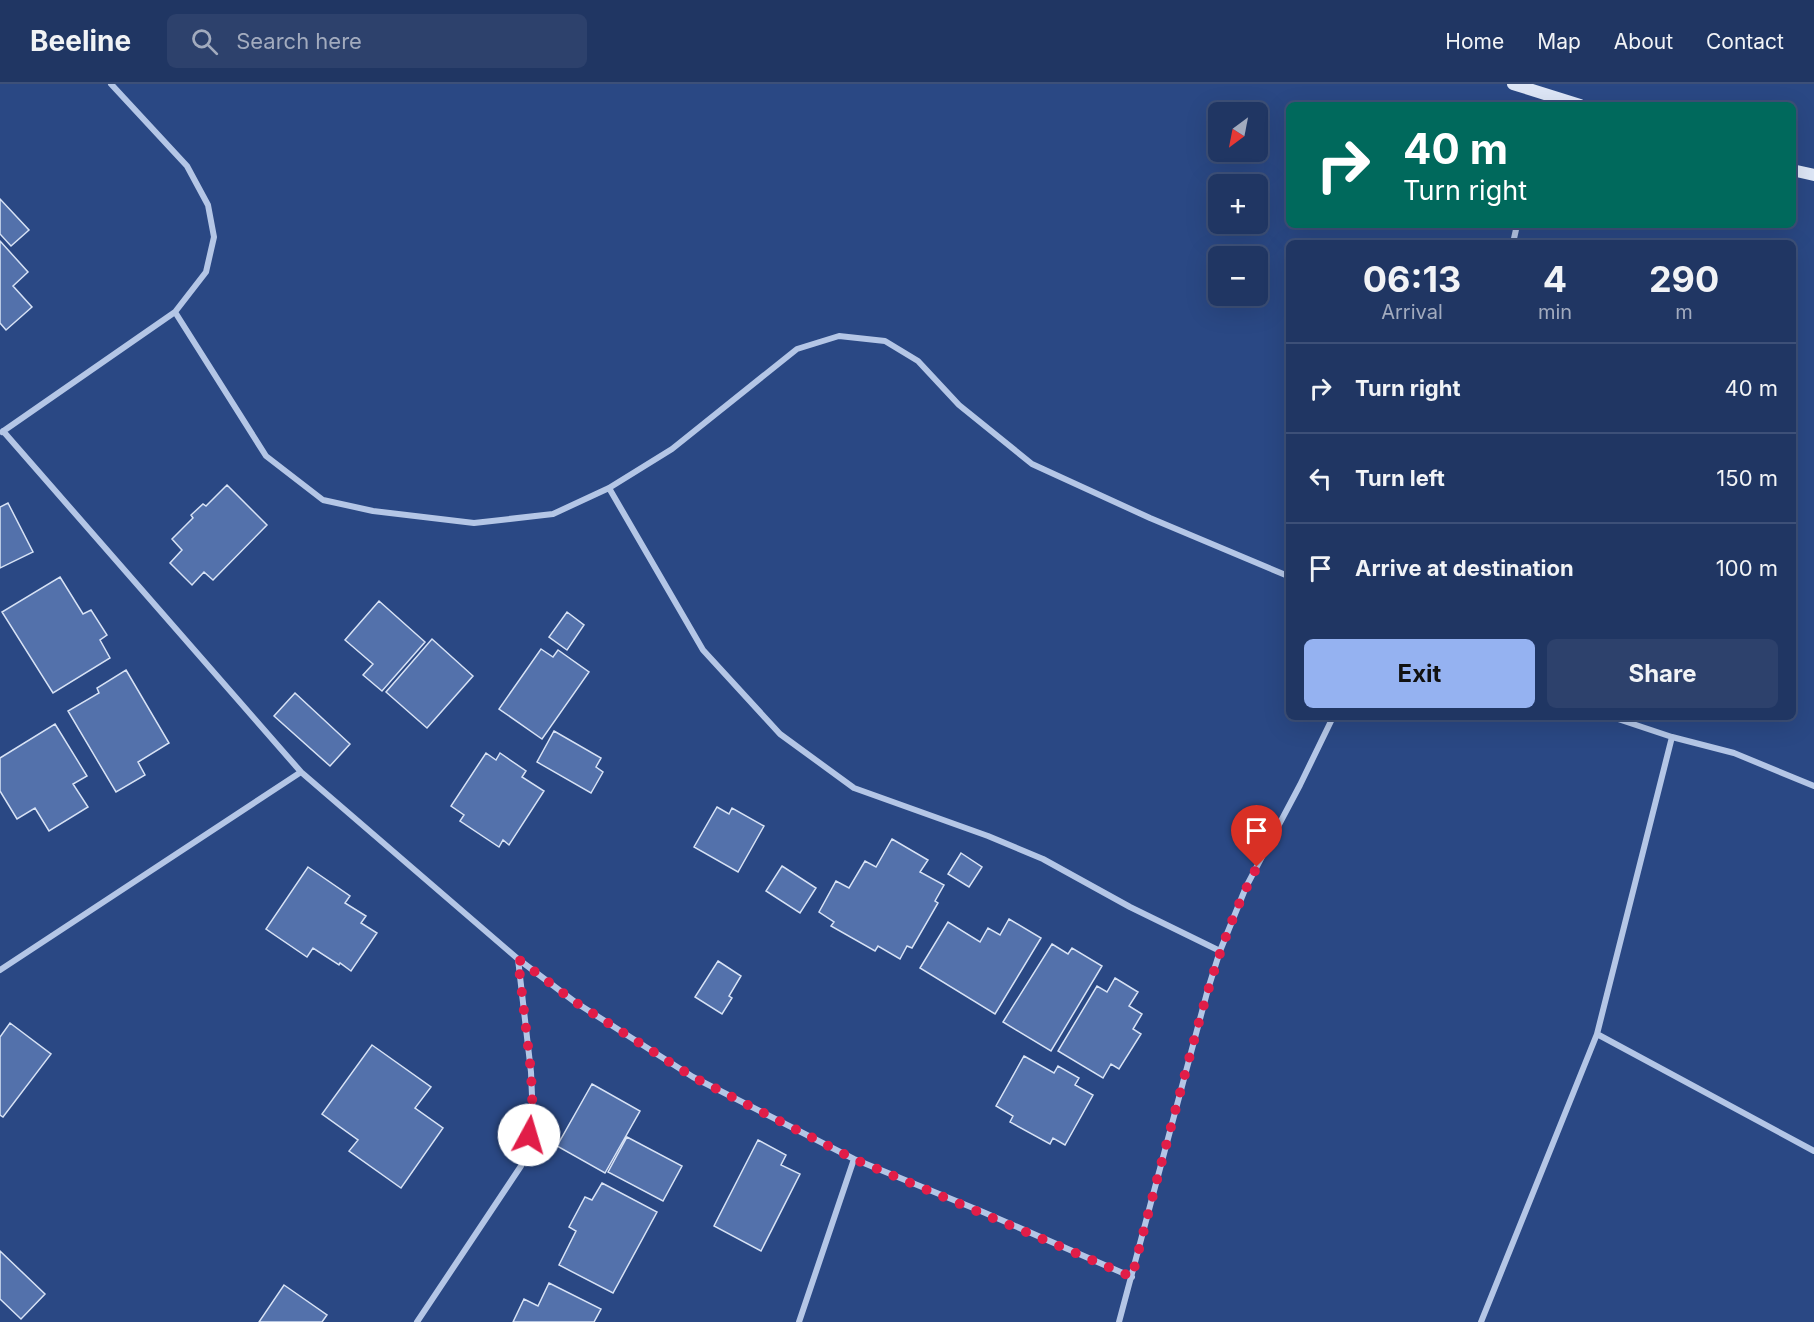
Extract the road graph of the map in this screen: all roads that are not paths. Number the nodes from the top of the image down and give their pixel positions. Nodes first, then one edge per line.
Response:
1 (111, 84) edge
2 (1513, 84) edge
3 (1547, 100) edge
4 (1796, 171) edge
5 (1814, 175) edge
6 (175, 312) junction
7 (2, 432) edge
8 (609, 489) junction
9 (1286, 575) edge
10 (1332, 720) edge
11 (1621, 720) edge
12 (1672, 737) junction
13 (301, 772) junction
14 (1814, 786) edge
15 (1220, 951) junction
16 (518, 959) junction
17 (0, 969) edge
18 (1597, 1034) junction
19 (1814, 1150) edge
20 (854, 1159) junction
21 (1132, 1277) junction
22 (417, 1322) edge
23 (799, 1322) edge
24 (1119, 1322) edge
25 (1481, 1322) edge

1 - 6 street
2 - 3 street
4 - 5 street
6 - 7 street
6 - 8 street
7 - 13 street
8 - 9 street
8 - 15 street
10 - 15 street
11 - 12 street
12 - 14 street
12 - 18 street
13 - 16 street
13 - 17 street
15 - 21 street
16 - 20 street
16 - 22 street
18 - 19 street
18 - 25 street
20 - 21 street
20 - 23 street
21 - 24 street

